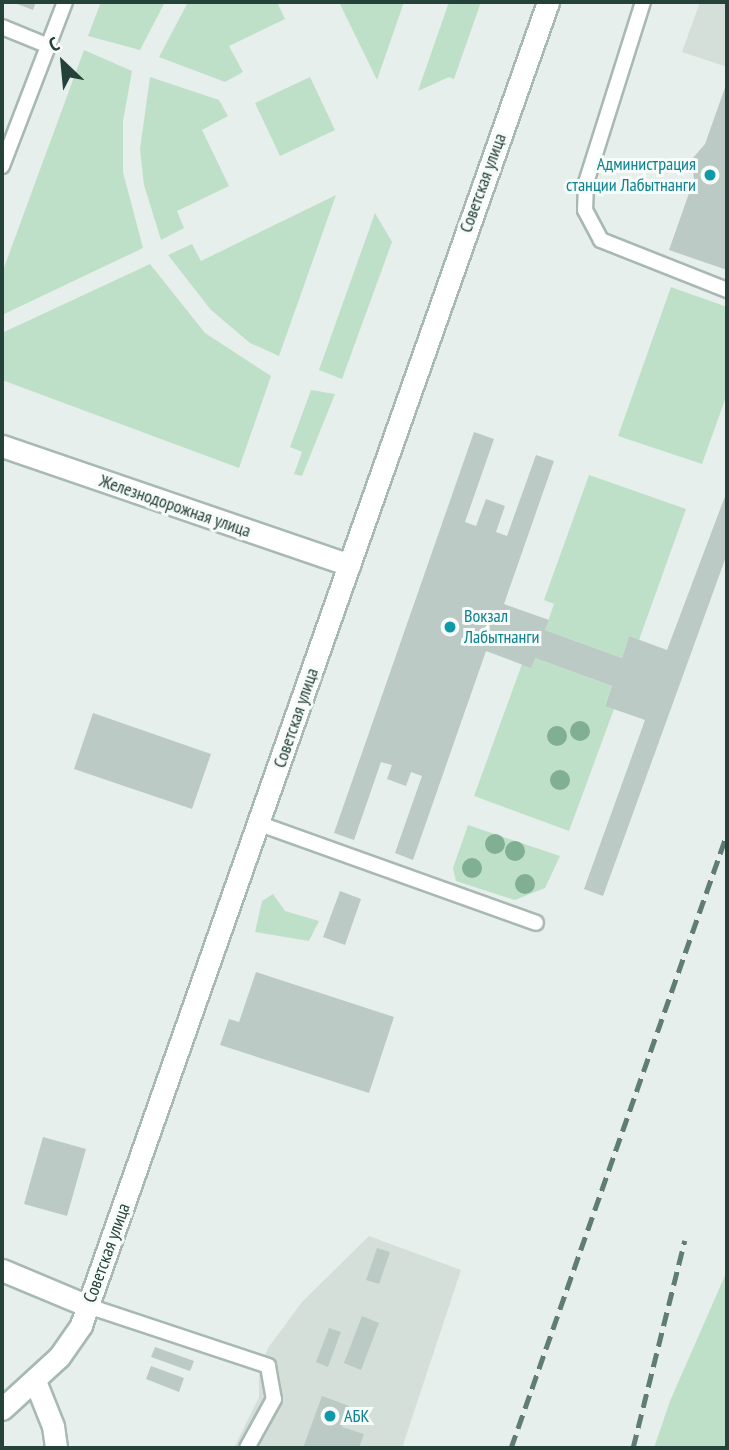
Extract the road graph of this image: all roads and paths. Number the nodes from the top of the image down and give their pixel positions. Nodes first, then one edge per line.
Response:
1 (65, 2) edge
2 (548, 2) edge
3 (643, 2) edge
4 (2, 27) edge
5 (46, 45) junction
6 (2, 166) edge
7 (727, 290) edge
8 (2, 446) edge
9 (349, 565) junction
10 (260, 824) junction
11 (536, 923) dead end
12 (2, 1270) edge
13 (88, 1306) junction
14 (35, 1381) junction
15 (2, 1409) edge
16 (56, 1448) edge
17 (247, 1448) edge

1 - 5 lane
2 - 9 street, Советская улица
3 - 7 lane
4 - 5 lane
5 - 6 lane
8 - 9 street, Железнодорожная улица
9 - 10 street, Советская улица
10 - 11 lane
10 - 13 street, Советская улица
12 - 13 street
13 - 14 street, Советская улица
13 - 17 lane
14 - 15 street, Советская улица
14 - 16 street

